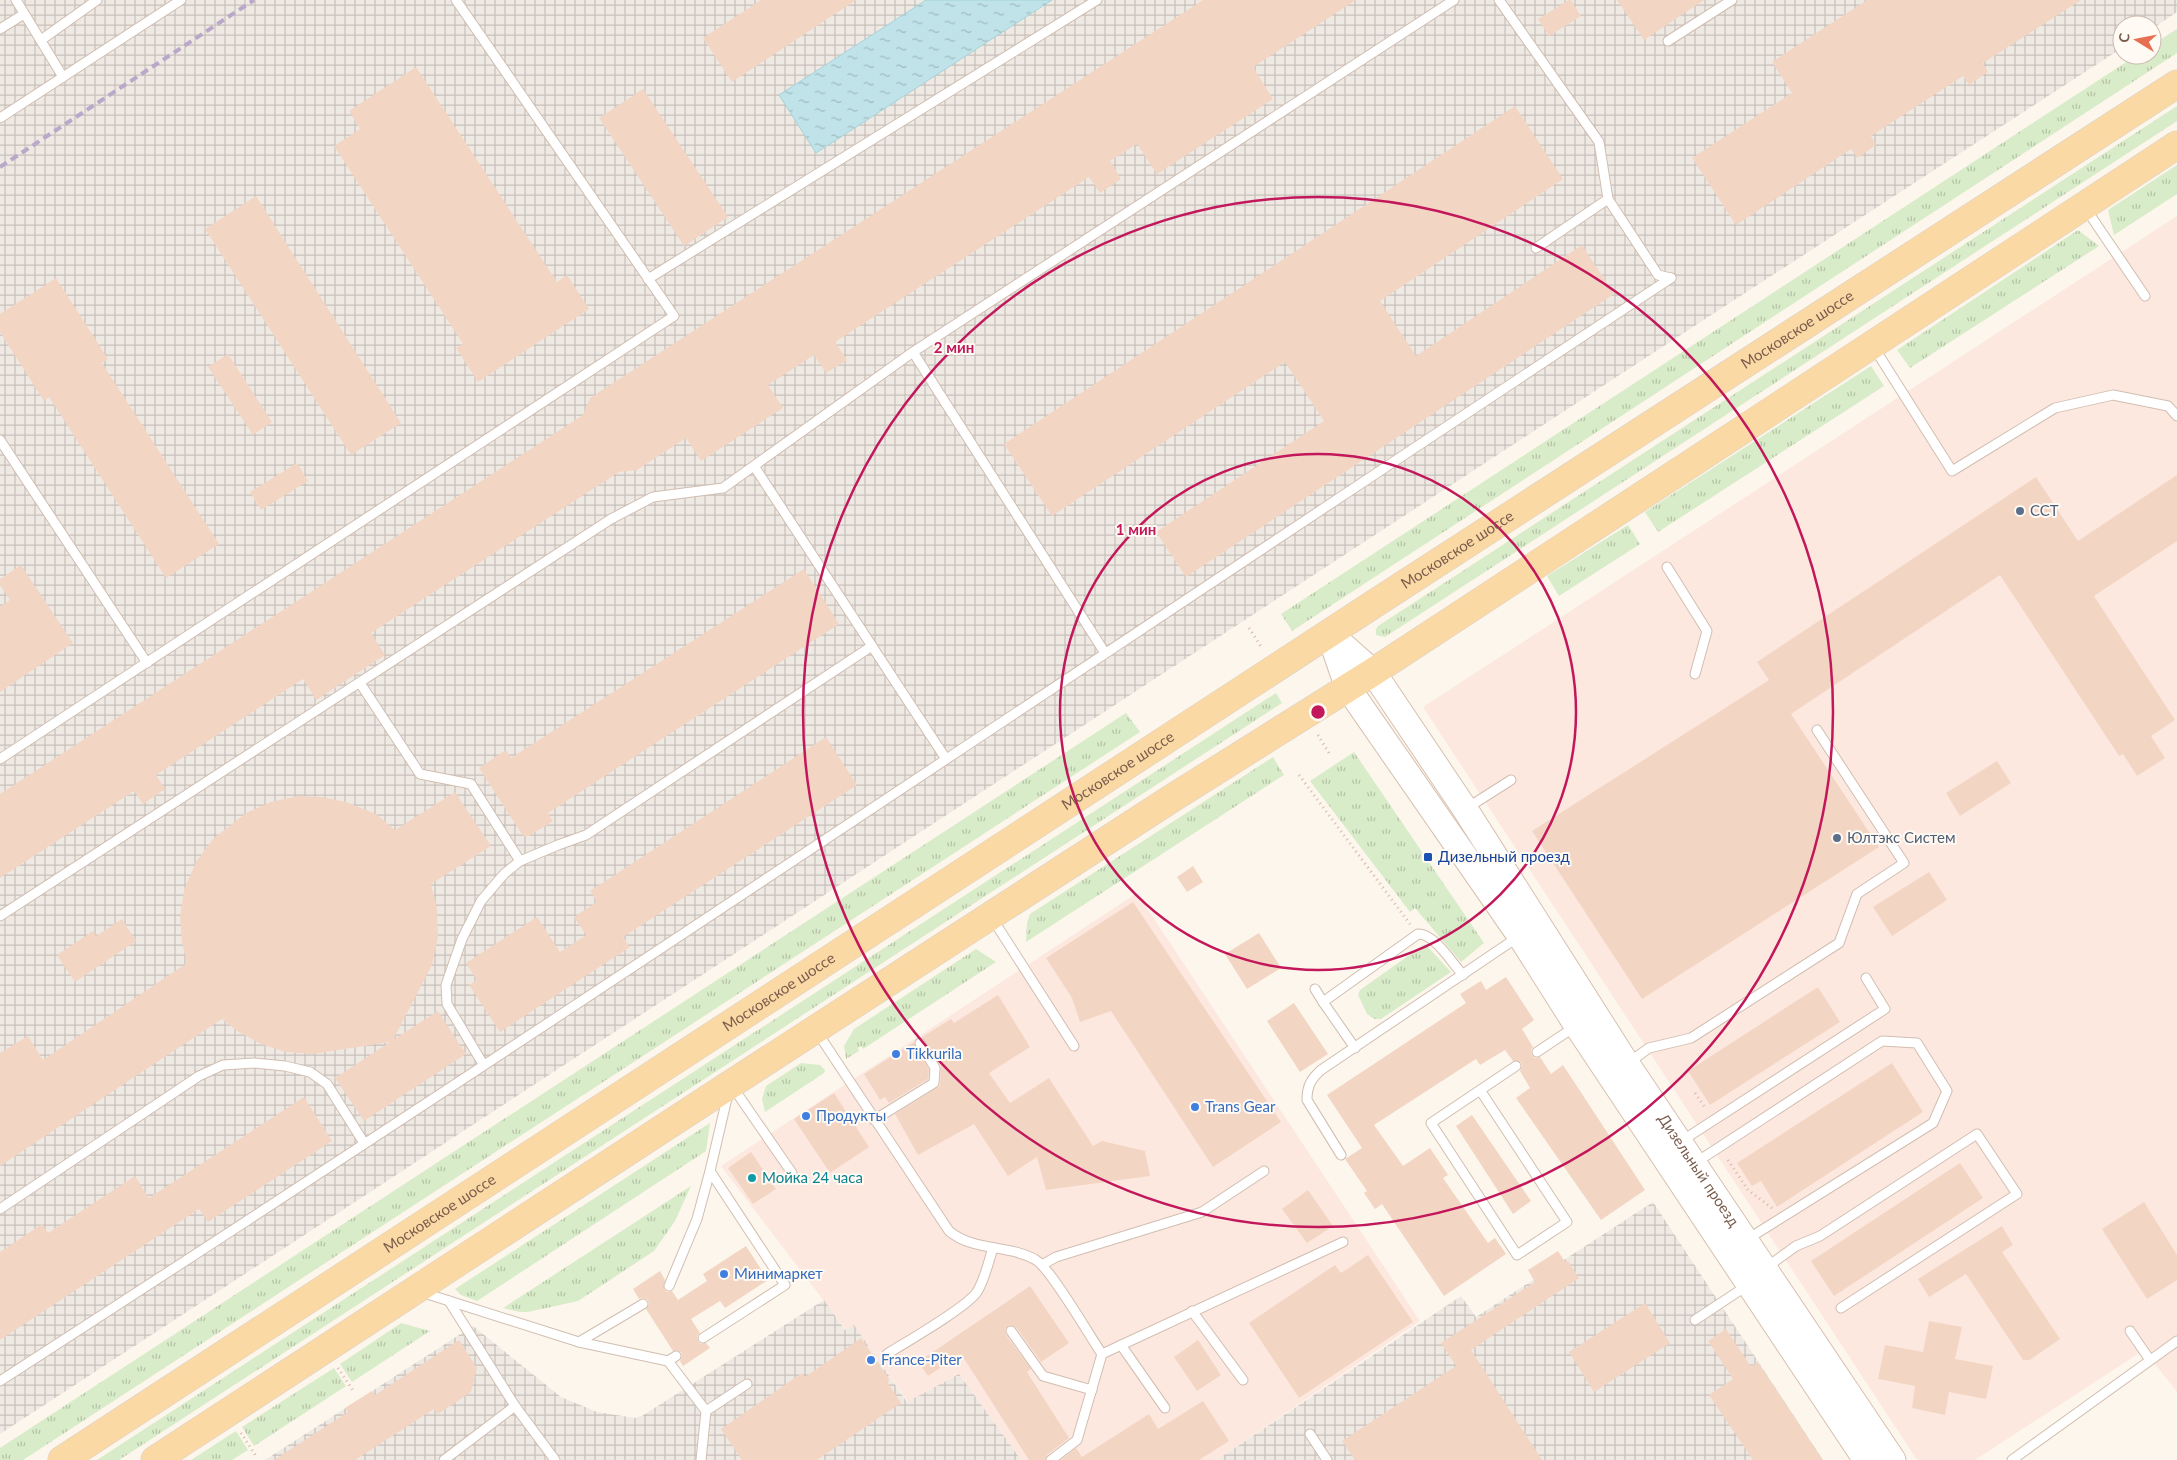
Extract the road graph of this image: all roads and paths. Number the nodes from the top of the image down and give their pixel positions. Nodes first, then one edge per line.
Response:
1 (16, 0) edge
2 (97, 0) edge
3 (181, 0) edge
4 (456, 0) edge
5 (1097, 0) edge
6 (1454, 0) edge
7 (1499, 0) edge
8 (1732, 0) edge
9 (24, 14) junction
10 (0, 30) edge
11 (41, 40) junction
12 (1668, 42) dead end
13 (63, 77) junction
14 (2177, 84) edge
15 (0, 118) edge
16 (2177, 145) edge
17 (1608, 199) junction
18 (2084, 206) junction
19 (1536, 248) dead end
20 (648, 279) junction
21 (2145, 296) dead end
22 (1872, 344) junction
23 (913, 352) junction
24 (2177, 416) edge
25 (0, 440) edge
26 (754, 466) junction
27 (1667, 567) dead end
28 (1249, 628) dead end
29 (1329, 633) junction
30 (872, 646) junction
31 (1105, 652) junction
32 (1265, 652) dead end
33 (147, 663) junction
34 (1373, 672) junction
35 (1695, 674) dead end
36 (360, 683) junction
37 (1348, 688) junction
38 (1314, 730) dead end
39 (1817, 730) dead end
40 (1329, 753) dead end
41 (0, 759) edge
42 (946, 759) junction
43 (1299, 775) dead end
44 (1511, 780) dead end
45 (1465, 809) junction
46 (520, 861) junction
47 (0, 916) edge
48 (991, 916) junction
49 (1418, 934) junction
50 (1520, 936) junction
51 (1462, 975) junction
52 (1866, 978) dead end
53 (1315, 989) dead end
54 (1323, 1002) junction
55 (1576, 1026) junction
56 (816, 1030) junction
57 (920, 1043) dead end
58 (1074, 1046) dead end
59 (1355, 1048) junction
60 (1537, 1052) dead end
61 (483, 1064) junction
62 (1628, 1064) junction
63 (1516, 1066) dead end
64 (731, 1084) junction
65 (1480, 1090) junction
66 (874, 1120) junction
67 (1680, 1142) junction
68 (364, 1143) junction
69 (1720, 1146) junction
70 (1341, 1155) dead end
71 (1694, 1164) junction
72 (710, 1171) junction
73 (1264, 1171) dead end
74 (792, 1173) dead end
75 (0, 1209) edge
76 (1779, 1219) junction
77 (1745, 1240) junction
78 (1343, 1242) dead end
79 (993, 1248) junction
80 (1042, 1264) junction
81 (1756, 1277) junction
82 (669, 1286) dead end
83 (416, 1291) junction
84 (449, 1301) junction
85 (643, 1304) dead end
86 (1841, 1308) dead end
87 (1192, 1310) junction
88 (1696, 1320) dead end
89 (2130, 1331) dead end
90 (1011, 1332) dead end
91 (703, 1338) dead end
92 (2177, 1341) edge
93 (580, 1342) junction
94 (1121, 1345) junction
95 (887, 1354) dead end
96 (1102, 1354) junction
97 (676, 1356) dead end
98 (2150, 1360) junction
99 (668, 1361) junction
100 (1243, 1380) dead end
101 (0, 1381) edge
102 (747, 1384) dead end
103 (1092, 1390) junction
104 (515, 1406) junction
105 (1165, 1408) dead end
106 (706, 1412) junction
107 (1310, 1434) dead end
108 (62, 1460) edge
109 (155, 1460) edge
110 (444, 1460) edge
111 (554, 1460) edge
112 (701, 1460) edge
113 (1050, 1460) edge
114 (1327, 1460) edge
115 (1866, 1460) edge
116 (1893, 1460) edge
117 (2012, 1460) edge

1 - 9 lane
2 - 11 lane
3 - 13 lane
4 - 20 lane
5 - 20 lane
6 - 23 lane
7 - 17 lane
8 - 12 lane
9 - 10 lane
9 - 11 lane
11 - 13 lane
13 - 15 lane
14 - 29 main road, Московское шоссе
16 - 18 main road
17 - 19 lane
17 - 31 lane
18 - 21 lane
18 - 22 main road
20 - 33 lane
22 - 24 lane
22 - 34 main road
23 - 26 lane
23 - 31 lane
25 - 33 lane
26 - 30 lane
26 - 36 lane
27 - 35 lane
28 - 32 path
29 - 34 street, Дизельный проезд
29 - 37 street, Дизельный проезд
29 - 108 main road, Московское шоссе
30 - 42 lane
30 - 46 lane
31 - 42 lane
33 - 41 lane
34 - 37 main road
34 - 45 street, Дизельный проезд
36 - 46 lane
36 - 47 lane
37 - 48 main road
37 - 50 street, Дизельный проезд
38 - 40 path
39 - 62 lane
42 - 61 lane
43 - 49 path
44 - 45 lane
45 - 62 street, Дизельный проезд
46 - 61 lane
48 - 56 main road
48 - 58 lane
49 - 51 lane
49 - 54 lane
50 - 51 lane
50 - 55 street, Дизельный проезд
51 - 59 lane
52 - 67 lane
53 - 54 lane
54 - 59 lane
55 - 60 lane
55 - 81 street, Дизельный проезд
56 - 64 main road
56 - 66 lane
57 - 66 lane
59 - 70 lane
61 - 68 lane
62 - 67 street, Дизельный проезд
63 - 65 lane
64 - 72 lane
64 - 74 lane
64 - 83 main road
65 - 65 lane
66 - 79 lane
67 - 71 street, Дизельный проезд
68 - 75 lane
68 - 101 lane
69 - 71 lane
69 - 76 path
69 - 76 lane
71 - 77 street, Дизельный проезд
72 - 82 lane
72 - 91 lane
73 - 80 lane
76 - 77 lane
77 - 81 street, Дизельный проезд
78 - 87 lane
79 - 80 lane
79 - 95 lane
80 - 96 lane
81 - 86 lane
81 - 88 lane
81 - 115 street, Дизельный проезд
81 - 116 street, Дизельный проезд
83 - 84 lane
83 - 109 main road
84 - 93 lane
84 - 104 lane
85 - 93 lane
87 - 94 lane
87 - 100 lane
89 - 98 lane
90 - 103 lane
92 - 98 lane
93 - 99 lane
94 - 96 lane
94 - 105 lane
96 - 103 lane
97 - 99 lane
98 - 117 lane
99 - 106 lane
102 - 106 lane
103 - 113 lane
104 - 110 lane
104 - 111 lane
106 - 112 lane
107 - 114 lane

